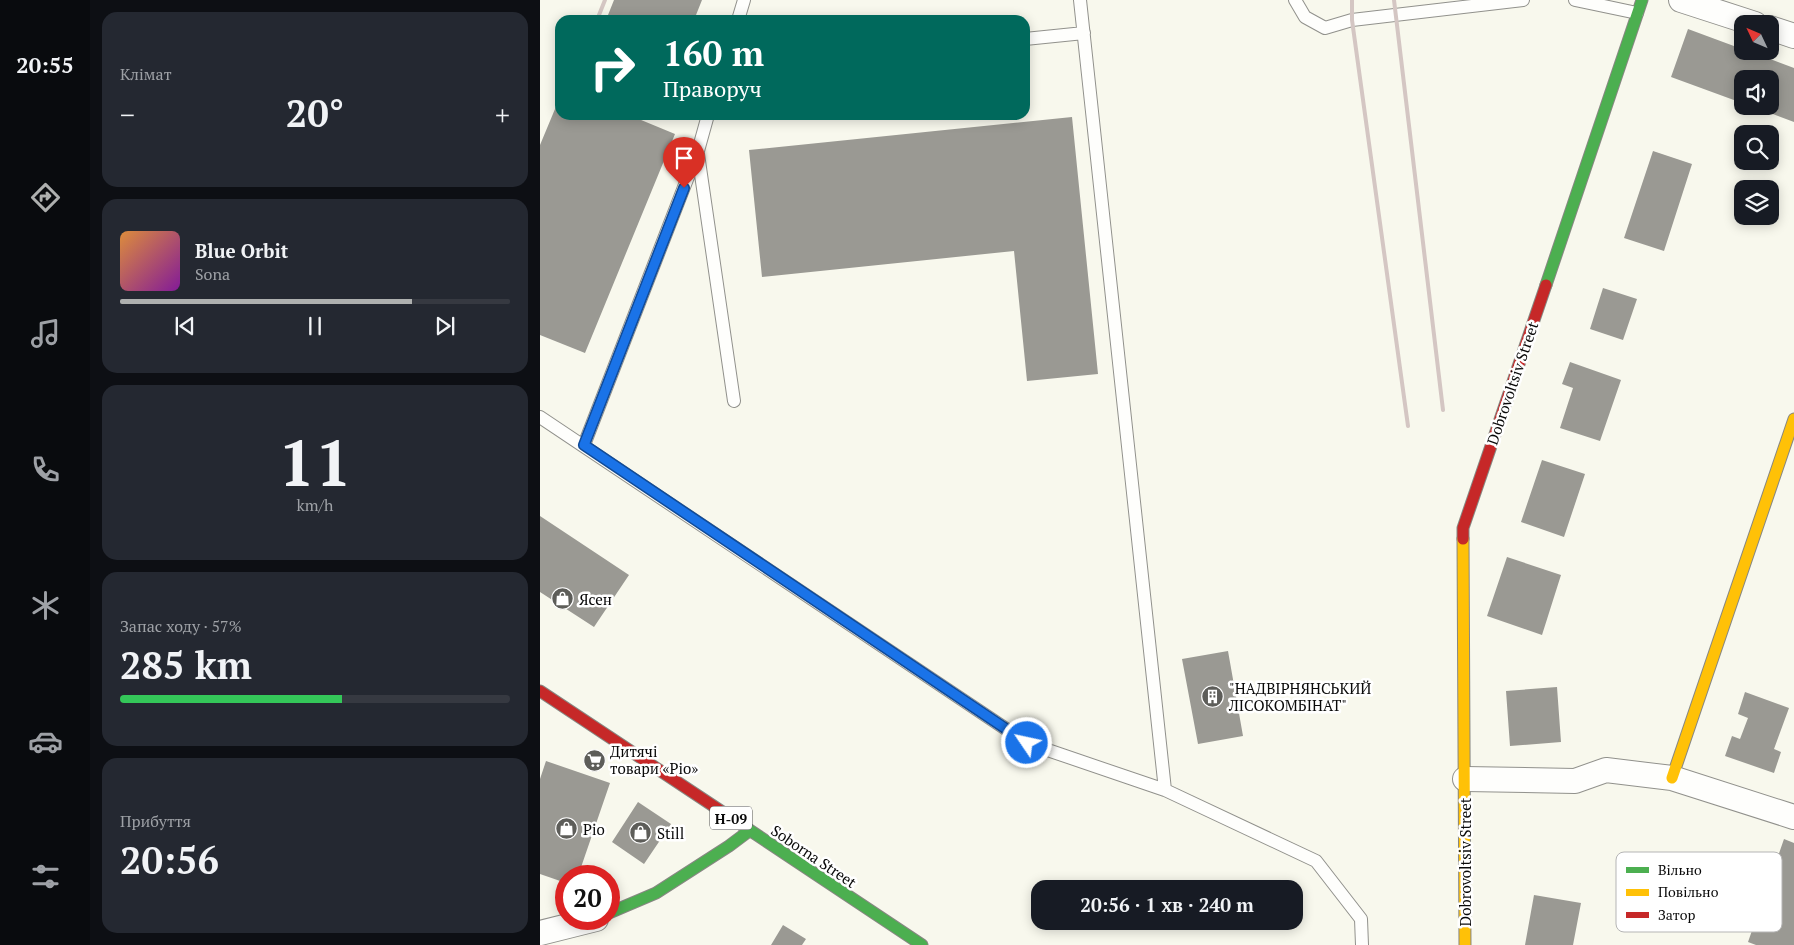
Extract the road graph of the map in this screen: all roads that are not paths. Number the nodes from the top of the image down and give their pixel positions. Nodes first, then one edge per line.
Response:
1 (744, 0) edge
2 (1080, 0) edge
3 (1295, 0) edge
4 (1523, 0) edge
5 (1575, 0) edge
6 (1642, 0) edge
7 (1681, 0) edge
8 (1637, 13) junction
9 (740, 15) edge
10 (1734, 17) edge
11 (1779, 31) edge
12 (1084, 33) junction
13 (1794, 36) edge
14 (1030, 38) edge
15 (707, 120) edge
16 (698, 151) junction
17 (734, 401) dead end
18 (540, 417) edge
19 (1794, 419) edge
20 (584, 445) junction
21 (540, 691) edge
22 (1672, 778) junction
23 (1465, 779) junction
24 (1165, 790) junction
25 (1794, 816) edge
26 (749, 831) junction
27 (620, 908) edge
28 (555, 929) edge
29 (540, 933) edge
30 (922, 945) edge
31 (1362, 945) edge
32 (1465, 945) edge

1 - 9 lane
2 - 12 lane
3 - 4 lane
5 - 8 lane
6 - 8 street, Dobrovoltsiv Street
7 - 10 street
8 - 23 street, Dobrovoltsiv Street
11 - 13 street
12 - 14 lane
12 - 24 lane
15 - 16 lane
16 - 17 lane
16 - 20 lane
18 - 20 lane
19 - 22 street
20 - 24 lane
21 - 26 street, Soborna Street / Н-09
22 - 23 street, Dobrovoltsiv Street
22 - 25 street, Dobrovoltsiv Street
23 - 32 street, Dobrovoltsiv Street
24 - 31 lane
26 - 27 street
26 - 30 street, Soborna Street / Н-09
28 - 29 street

